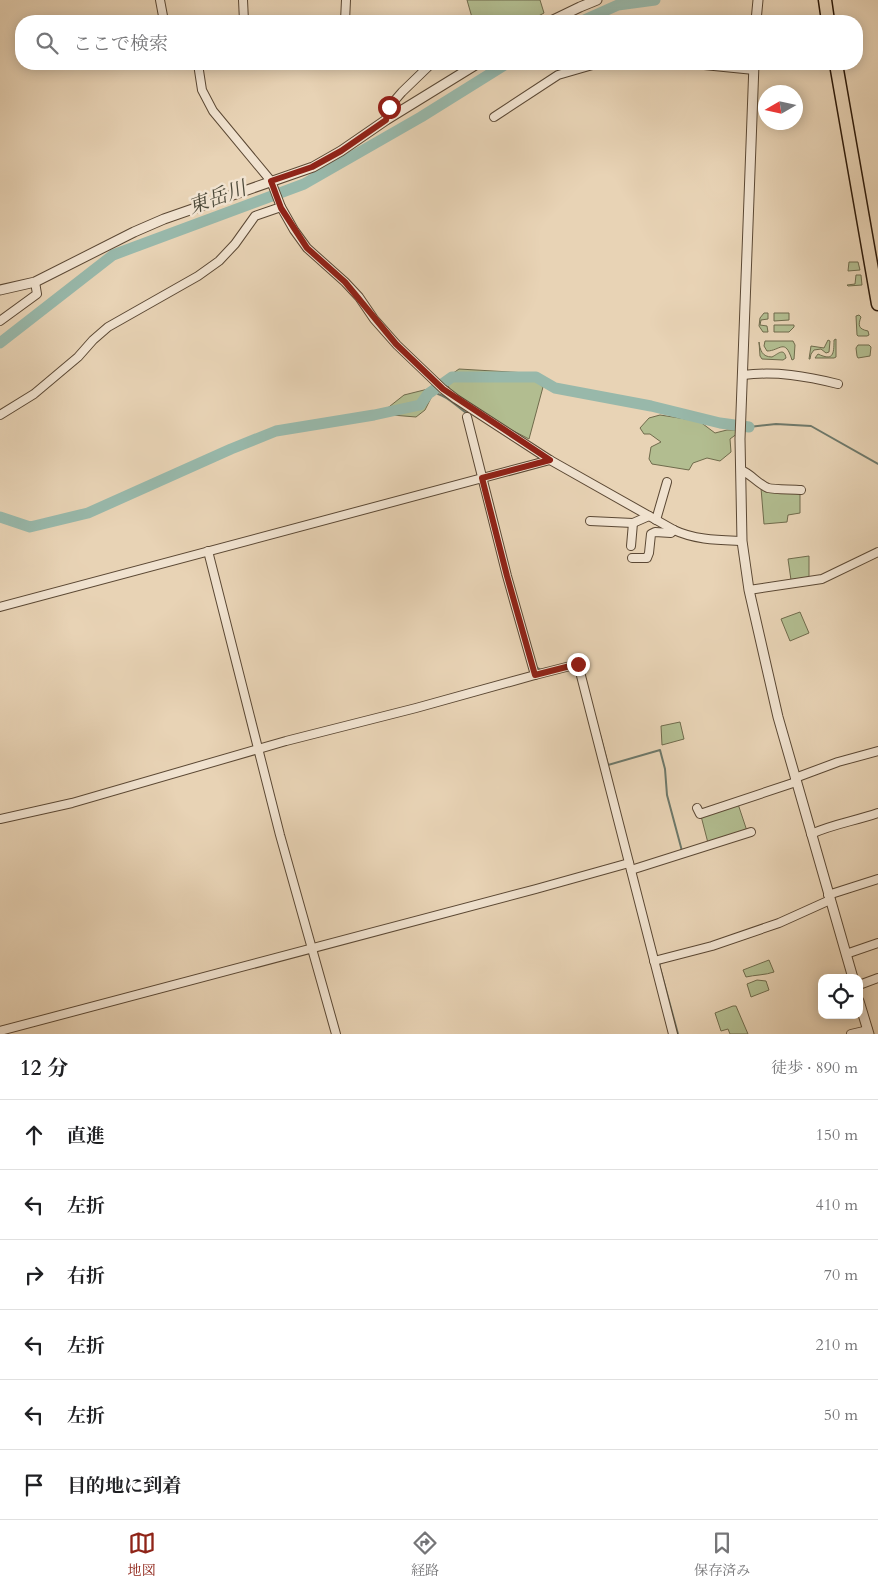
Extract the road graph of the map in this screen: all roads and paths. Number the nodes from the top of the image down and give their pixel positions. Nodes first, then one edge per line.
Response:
1 (160, 0) edge
2 (243, 0) edge
3 (346, 0) edge
4 (597, 0) edge
5 (824, 0) edge
6 (163, 15) edge
7 (244, 15) edge
8 (345, 15) edge
9 (563, 15) edge
10 (827, 15) edge
11 (199, 70) edge
12 (425, 70) edge
13 (467, 70) edge
14 (575, 70) edge
15 (754, 70) edge
16 (837, 70) edge
17 (494, 118) dead end
18 (386, 120) junction
19 (271, 181) junction
20 (281, 208) junction
21 (35, 282) junction
22 (0, 290) edge
23 (878, 304) edge
24 (0, 321) edge
25 (743, 376) junction
26 (838, 384) dead end
27 (0, 415) edge
28 (467, 417) dead end
29 (550, 460) junction
30 (741, 470) junction
31 (482, 478) junction
32 (667, 482) dead end
33 (801, 490) dead end
34 (652, 518) junction
35 (590, 520) dead end
36 (633, 522) junction
37 (674, 530) junction
38 (742, 540) junction
39 (631, 546) dead end
40 (208, 551) junction
41 (878, 552) edge
42 (632, 558) dead end
43 (749, 590) junction
44 (0, 607) edge
45 (535, 675) junction
46 (259, 748) junction
47 (878, 751) edge
48 (796, 780) junction
49 (697, 808) dead end
50 (878, 813) edge
51 (0, 819) edge
52 (750, 832) dead end
53 (811, 834) junction
54 (630, 866) junction
55 (878, 879) edge
56 (829, 898) junction
57 (878, 943) edge
58 (312, 947) junction
59 (846, 954) junction
60 (654, 961) junction
61 (851, 974) edge
62 (878, 978) edge
63 (863, 984) edge
64 (863, 1014) edge
65 (0, 1030) edge
66 (868, 1032) edge
67 (336, 1034) edge
68 (673, 1034) edge
69 (851, 1034) edge

1 - 6 street
2 - 7 street
3 - 8 street
4 - 9 street
5 - 10 highway
11 - 19 street
12 - 18 street
13 - 18 street
14 - 17 street
15 - 25 street
16 - 23 highway
18 - 19 street
19 - 20 street
19 - 21 street
20 - 27 street
20 - 29 street
21 - 22 street
21 - 24 street
25 - 26 street
25 - 30 street
28 - 31 street
29 - 31 street
29 - 34 street
30 - 33 street
30 - 38 street
31 - 40 street
31 - 45 street
32 - 34 street
34 - 36 street
34 - 37 street
35 - 36 street
36 - 39 street
37 - 38 street
37 - 42 street
38 - 43 street
40 - 44 street
40 - 46 street
41 - 43 street
43 - 48 street
45 - 46 street
45 - 54 street
46 - 51 street
46 - 58 street
47 - 48 street
48 - 49 street
48 - 53 street
50 - 53 street
52 - 54 street
53 - 56 street
54 - 58 street
54 - 60 street
55 - 56 street
56 - 59 street
56 - 60 street
57 - 59 street
58 - 65 street
58 - 67 street
59 - 61 street
60 - 68 street
62 - 63 street
64 - 66 street
66 - 69 street

